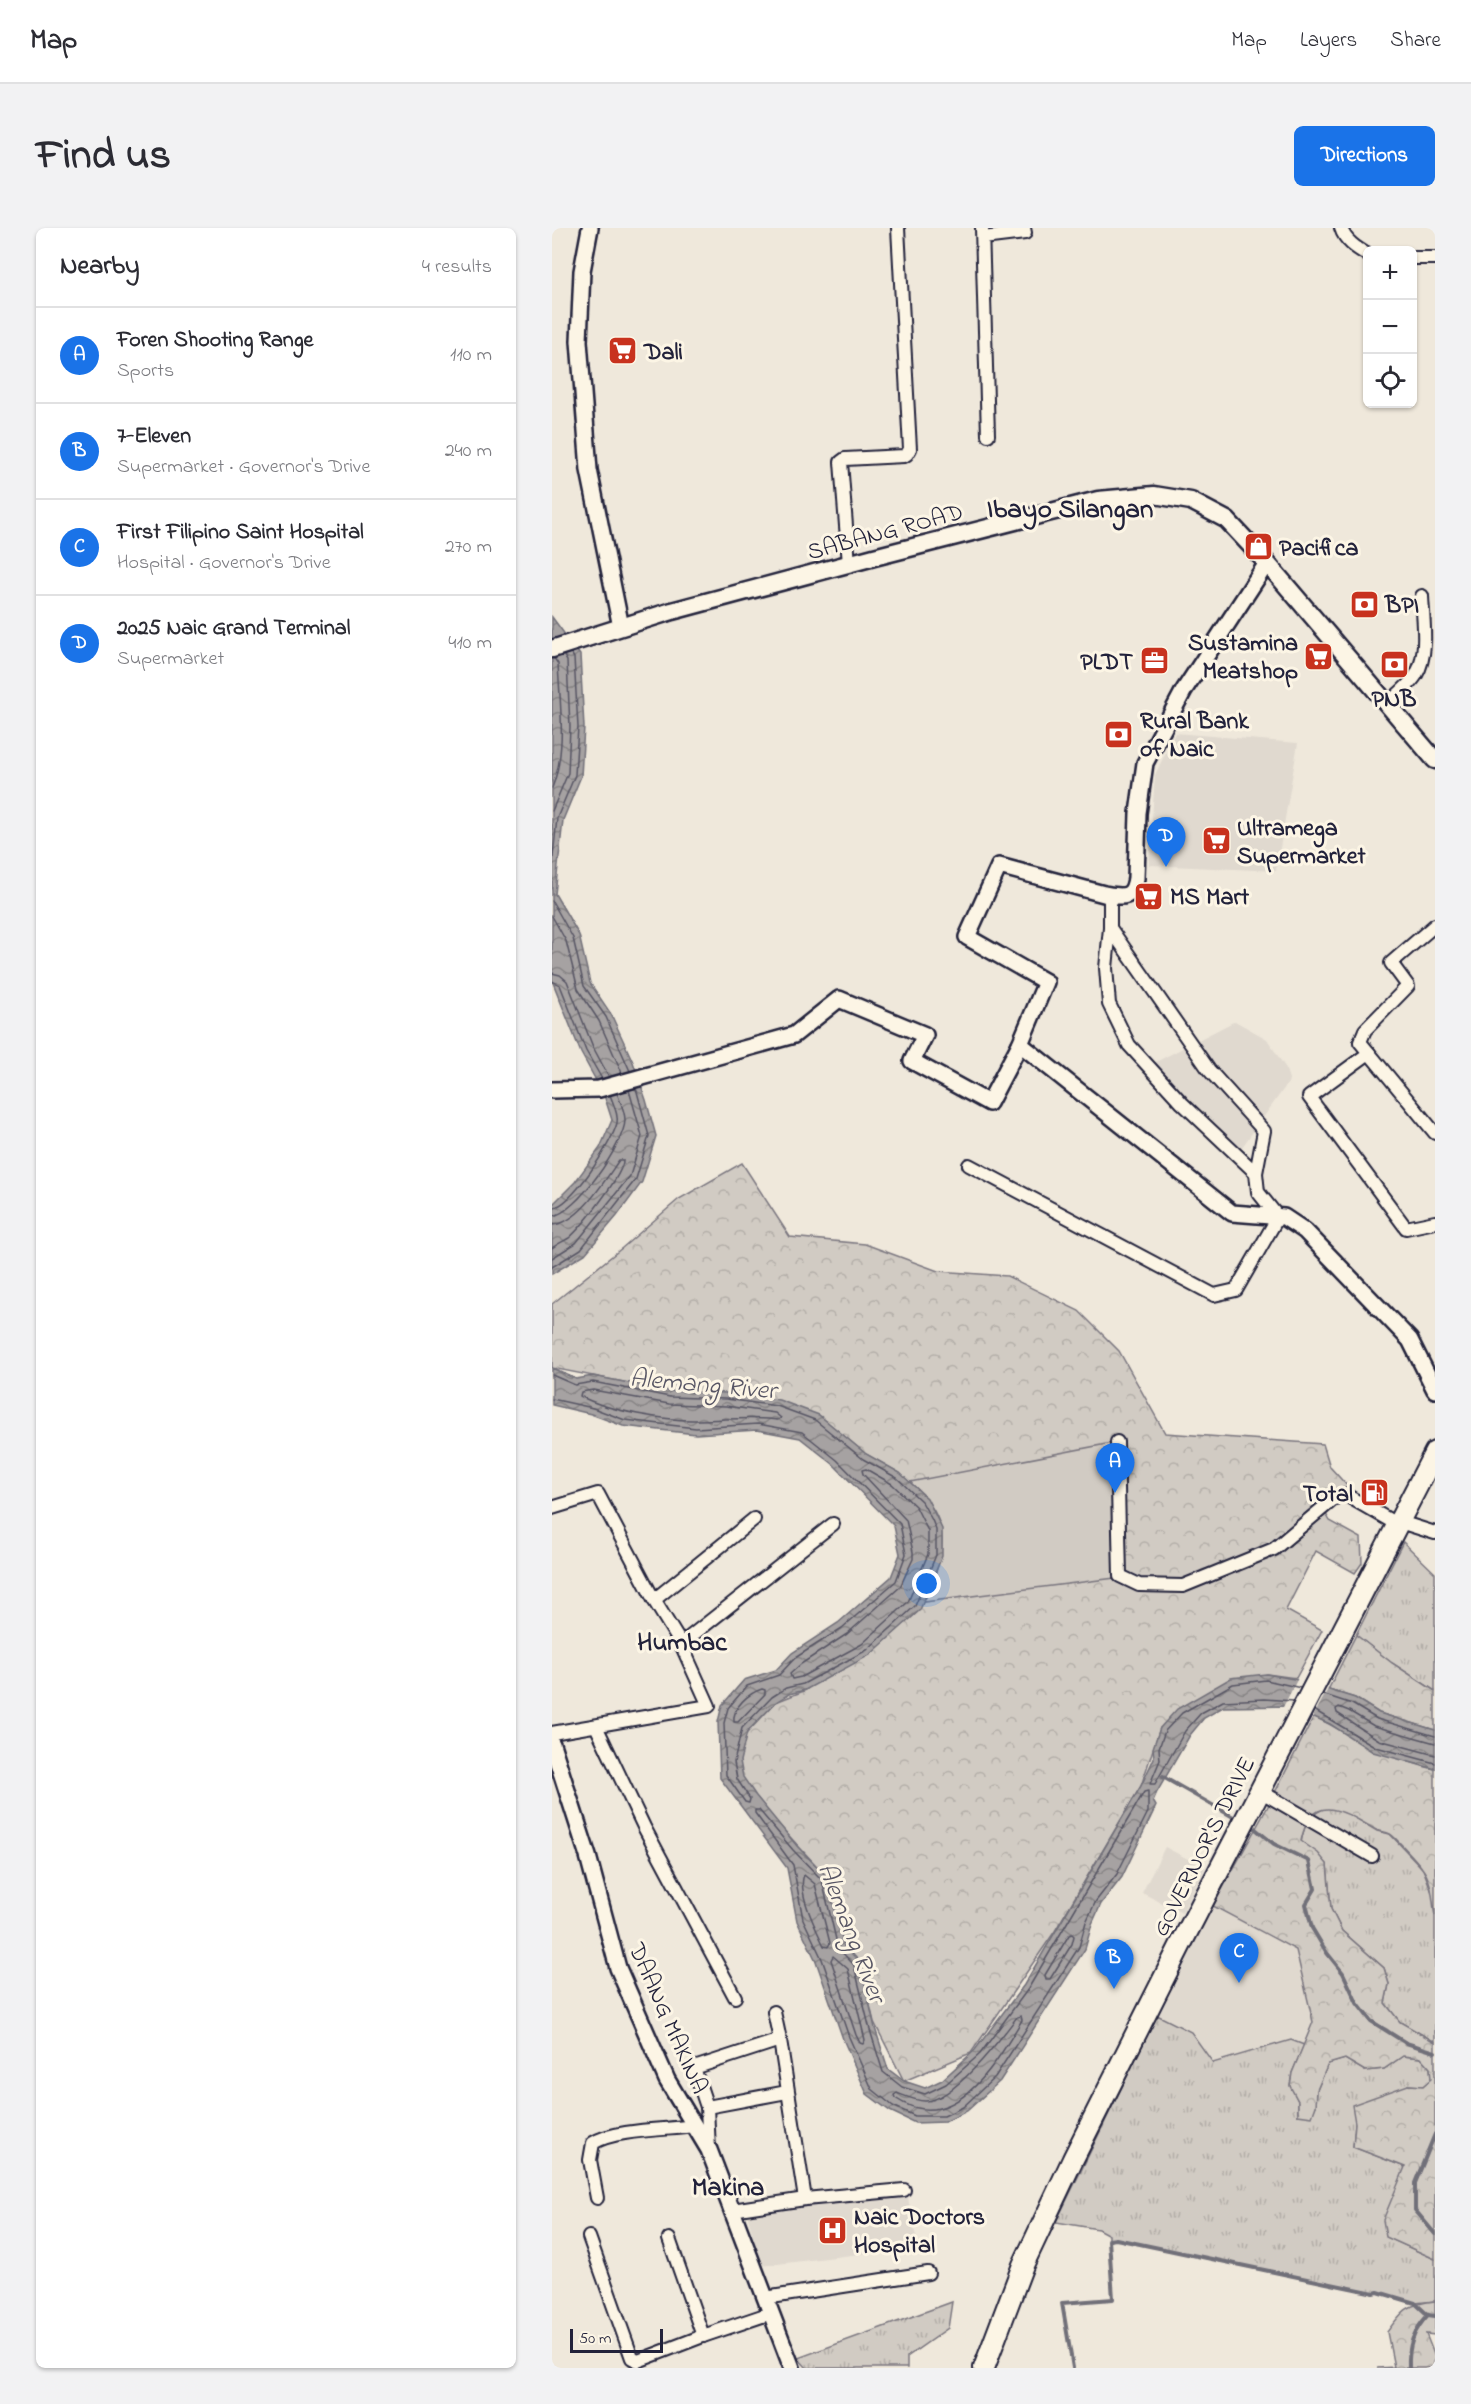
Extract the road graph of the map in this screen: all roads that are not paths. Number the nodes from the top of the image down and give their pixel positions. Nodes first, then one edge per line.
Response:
1 (590, 228) edge
2 (898, 228) edge
3 (1024, 228) edge
4 (1341, 228) edge
5 (983, 233) edge
6 (1363, 252) edge
7 (1417, 258) edge
8 (1435, 258) edge
9 (988, 435) dead end
10 (1267, 563) junction
11 (849, 564) junction
12 (1422, 596) dead end
13 (621, 627) junction
14 (552, 649) edge
15 (1386, 705) junction
16 (1435, 760) edge
17 (1110, 895) junction
18 (1435, 925) edge
19 (1110, 928) junction
20 (1020, 1044) junction
21 (1369, 1053) junction
22 (552, 1090) edge
23 (1435, 1132) edge
24 (969, 1165) dead end
25 (1256, 1173) junction
26 (1278, 1217) junction
27 (1435, 1222) edge
28 (1435, 1390) edge
29 (1118, 1442) dead end
30 (1435, 1452) edge
31 (552, 1508) edge
32 (754, 1519) dead end
33 (1399, 1523) junction
34 (833, 1524) dead end
35 (1435, 1533) edge
36 (654, 1600) junction
37 (681, 1644) junction
38 (596, 1726) junction
39 (552, 1733) edge
40 (552, 1744) edge
41 (1260, 1791) junction
42 (1372, 1856) dead end
43 (735, 1997) dead end
44 (774, 2012) dead end
45 (780, 2040) junction
46 (787, 2092) junction
47 (707, 2107) junction
48 (695, 2126) junction
49 (709, 2150) junction
50 (904, 2190) dead end
51 (597, 2198) dead end
52 (805, 2199) junction
53 (732, 2210) junction
54 (589, 2237) dead end
55 (669, 2239) dead end
56 (928, 2273) dead end
57 (765, 2298) junction
58 (771, 2313) junction
59 (703, 2336) junction
60 (792, 2368) edge
61 (984, 2368) edge

1 - 13 street
2 - 11 street
3 - 5 street
4 - 6 street
5 - 9 street
7 - 8 street
10 - 11 main road, SABANG ROAD
10 - 15 main road, SABANG ROAD
10 - 17 street
11 - 13 main road, SABANG ROAD
12 - 15 street
13 - 14 main road, SABANG ROAD
15 - 16 main road, SABANG ROAD
17 - 19 street
17 - 20 street
18 - 21 street
19 - 25 street
19 - 25 street
20 - 22 street
20 - 26 street
21 - 23 street
21 - 27 street
24 - 26 street
25 - 26 street
26 - 28 street
29 - 33 street
30 - 33 main road, GOVERNOR'S DRIVE
31 - 36 street
32 - 36 street
33 - 35 street
33 - 41 main road, GOVERNOR'S DRIVE
34 - 37 street
36 - 37 street
37 - 38 street
38 - 39 street
38 - 43 street
40 - 48 street, DAANG MAKINA
41 - 42 street
41 - 61 main road, GOVERNOR'S DRIVE
44 - 45 street
45 - 46 street
45 - 47 street
46 - 47 street
46 - 52 street
47 - 49 street
48 - 49 street, DAANG MAKINA
48 - 51 street
49 - 53 street, DAANG MAKINA
50 - 52 street
52 - 53 street
53 - 57 street, DAANG MAKINA
54 - 59 street
55 - 59 street
56 - 57 street
57 - 58 street, DAANG MAKINA
58 - 59 street
58 - 60 street, DAANG MAKINA

